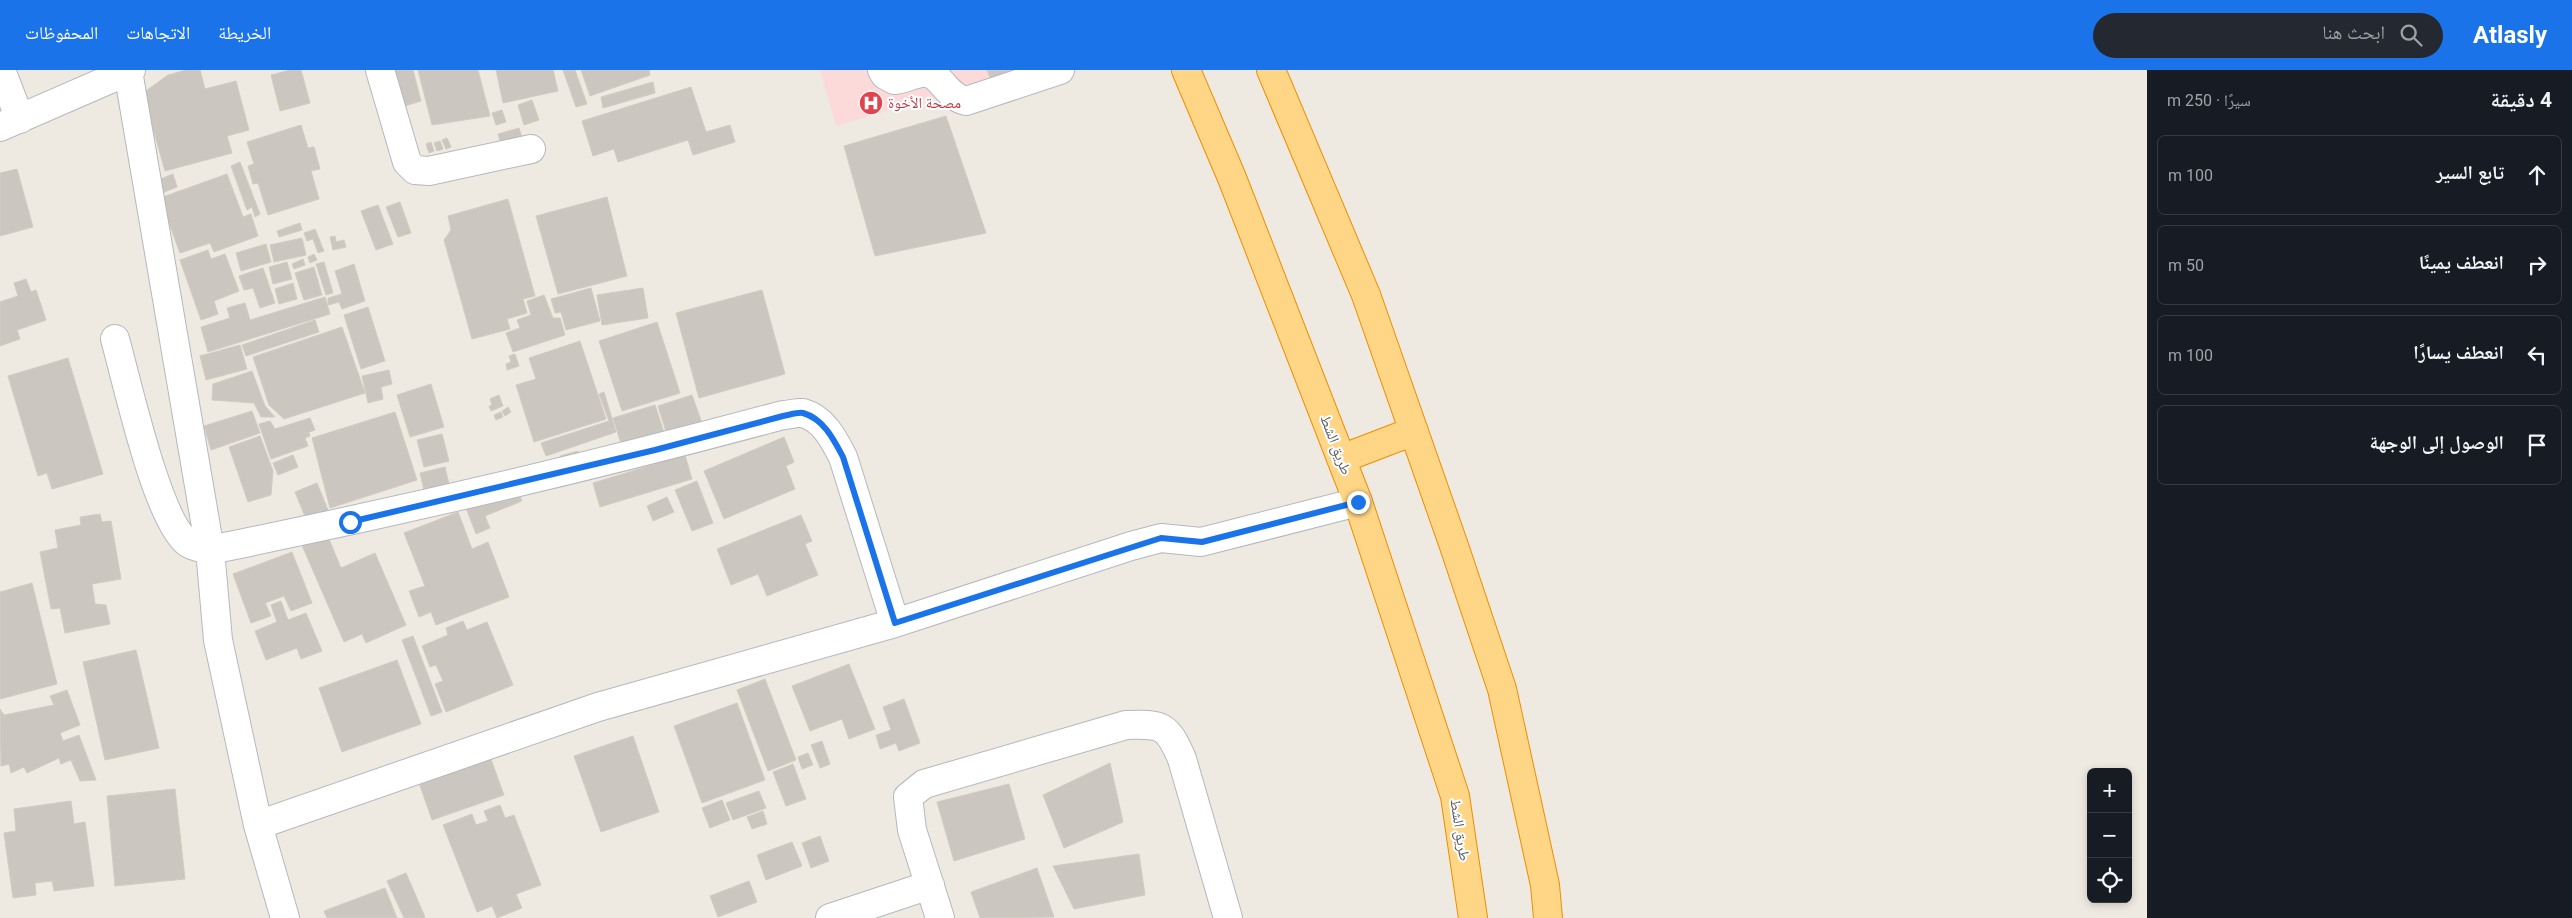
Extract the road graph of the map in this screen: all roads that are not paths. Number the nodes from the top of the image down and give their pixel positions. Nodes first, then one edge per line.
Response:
1 (1, 70) edge
2 (380, 70) edge
3 (882, 70) edge
4 (1060, 70) edge
5 (1186, 70) edge
6 (1271, 70) edge
7 (129, 71) edge
8 (10, 123) edge
9 (531, 149) dead end
10 (115, 339) dead end
11 (1414, 431) junction
12 (1341, 459) junction
13 (1358, 502) junction
14 (210, 550) junction
15 (895, 623) junction
16 (258, 825) junction
17 (930, 885) junction
18 (285, 918) edge
19 (830, 918) edge
20 (940, 918) edge
21 (1228, 918) edge
22 (1473, 918) edge
23 (1548, 918) edge

1 - 8 street
2 - 9 street
3 - 4 street
5 - 12 highway, طريق الشط
6 - 11 highway
7 - 8 street
7 - 14 street
10 - 14 street
11 - 12 highway
11 - 23 highway
12 - 13 highway, طريق الشط
13 - 15 street
13 - 22 highway, طريق الشط
14 - 15 street
14 - 16 street
15 - 16 street
16 - 18 street
17 - 19 street
17 - 20 street
17 - 21 street

